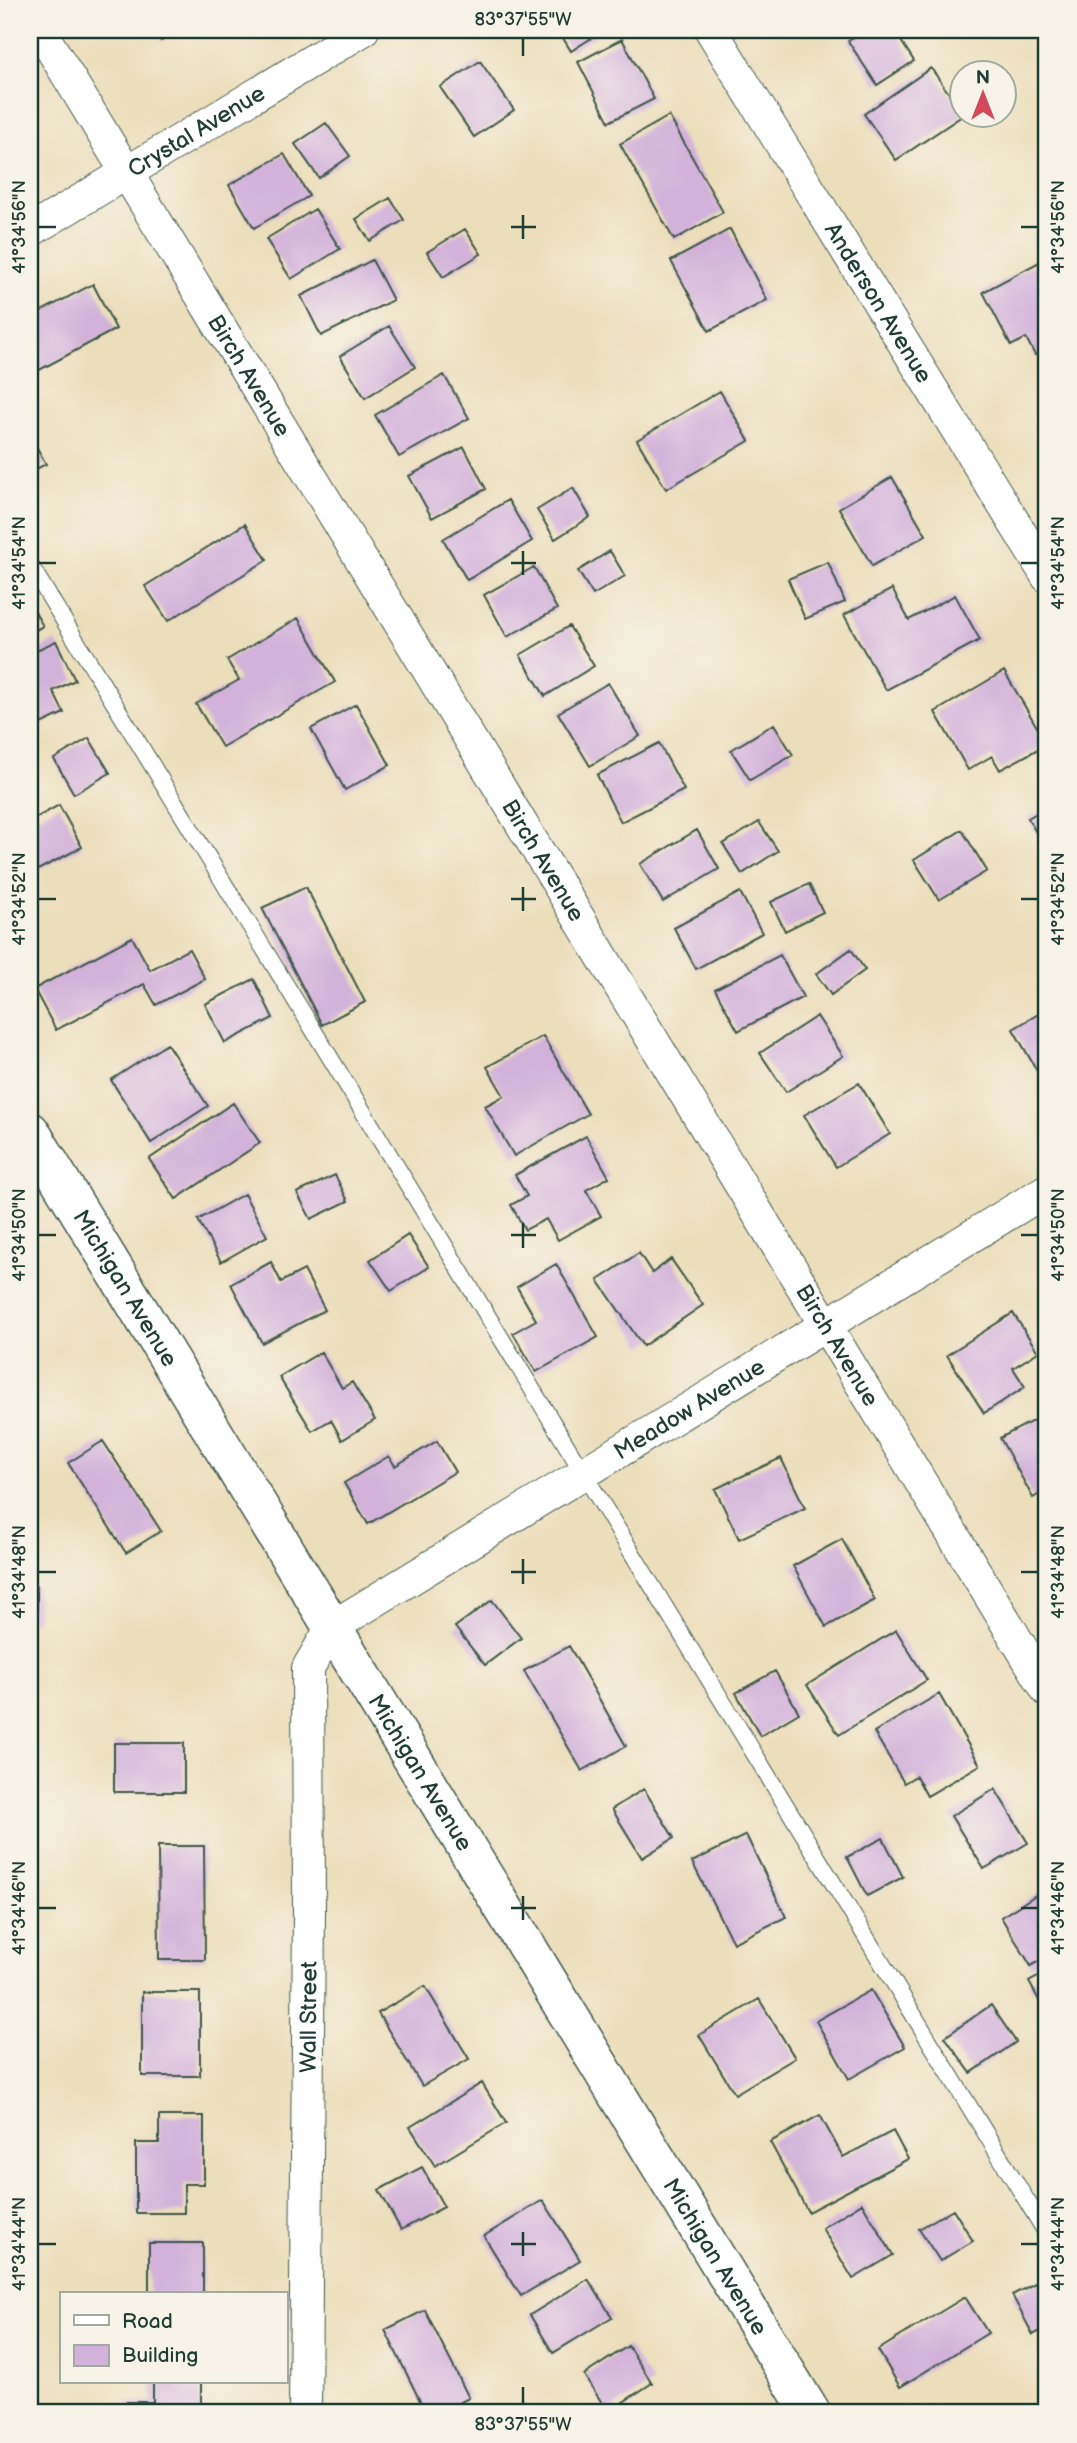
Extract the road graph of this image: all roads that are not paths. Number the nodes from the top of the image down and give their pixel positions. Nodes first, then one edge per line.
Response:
1 (40, 30) edge
2 (363, 30) edge
3 (711, 30) edge
4 (127, 172) junction
5 (30, 231) edge
6 (30, 565) edge
7 (1047, 576) edge
8 (30, 1131) edge
9 (1047, 1190) edge
10 (825, 1325) junction
11 (582, 1474) junction
12 (332, 1627) junction
13 (1047, 1690) edge
14 (1047, 2234) edge
15 (305, 2413) edge
16 (811, 2413) edge

1 - 4 street, Birch Avenue
2 - 4 street, Crystal Avenue
3 - 7 street, Anderson Avenue
4 - 5 street, Crystal Avenue
4 - 10 street, Birch Avenue
6 - 11 lane
8 - 12 street, Michigan Avenue
9 - 10 street, Meadow Avenue
10 - 11 street, Meadow Avenue
10 - 13 street, Birch Avenue
11 - 12 street, Meadow Avenue
11 - 14 lane
12 - 15 street, Wall Street
12 - 16 street, Michigan Avenue

